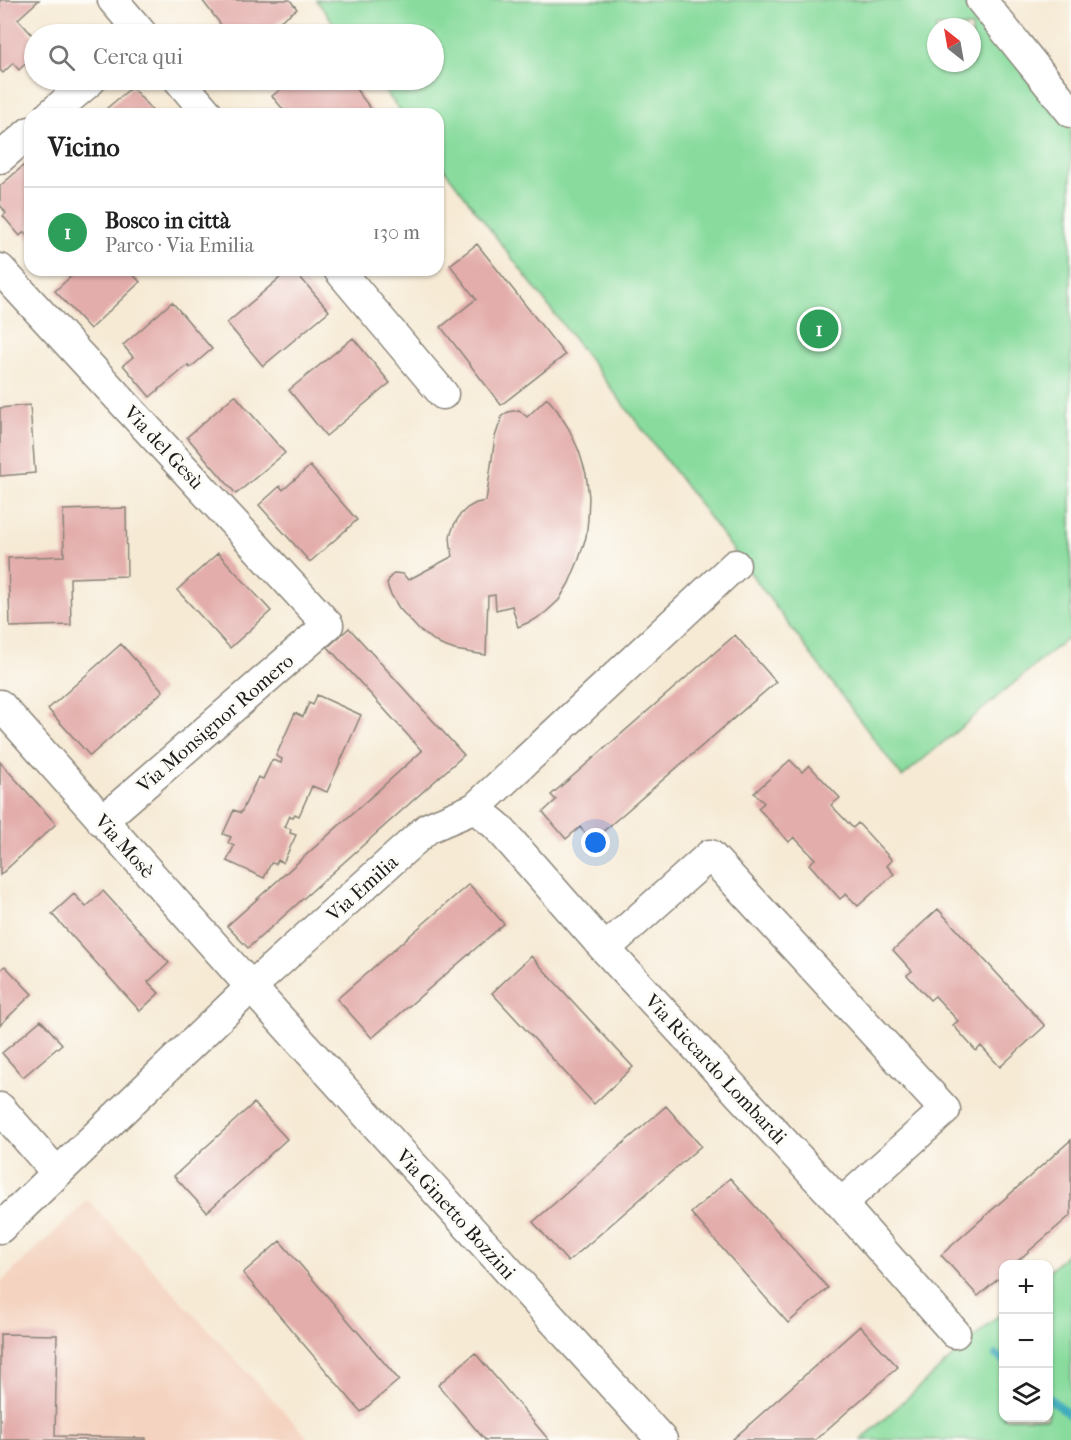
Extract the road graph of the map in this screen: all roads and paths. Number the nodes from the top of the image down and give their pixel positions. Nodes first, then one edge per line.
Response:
1 (113, 0) edge
2 (981, 0) edge
3 (133, 24) edge
4 (80, 90) edge
5 (188, 90) edge
6 (1067, 98) edge
7 (58, 108) edge
8 (203, 108) edge
9 (24, 137) edge
10 (0, 158) edge
11 (0, 269) edge
12 (344, 276) edge
13 (443, 394) dead end
14 (735, 565) dead end
15 (328, 624) joint
16 (0, 705) edge
17 (475, 808) junction
18 (102, 821) junction
19 (605, 949) junction
20 (251, 987) junction
21 (0, 1108) edge
22 (57, 1173) junction
23 (841, 1204) junction
24 (0, 1228) edge
25 (955, 1333) dead end
26 (662, 1440) edge

1 - 3 street
2 - 6 street
4 - 7 street
5 - 8 street
9 - 10 street
11 - 15 street, Via del Gesù
12 - 13 street
14 - 17 street, Via Emilia
15 - 18 street, Via Monsignor Romero
16 - 18 street, Via Mosè
17 - 19 street, Via Riccardo Lombardi
17 - 20 street, Via Emilia
18 - 20 street, Via Mosè
19 - 23 street, Via Riccardo Lombardi
19 - 23 street
20 - 22 street, Via Emilia
20 - 26 street, Via Ginetto Bozzini
21 - 22 street
22 - 24 street, Via Emilia
23 - 25 street, Via Riccardo Lombardi

